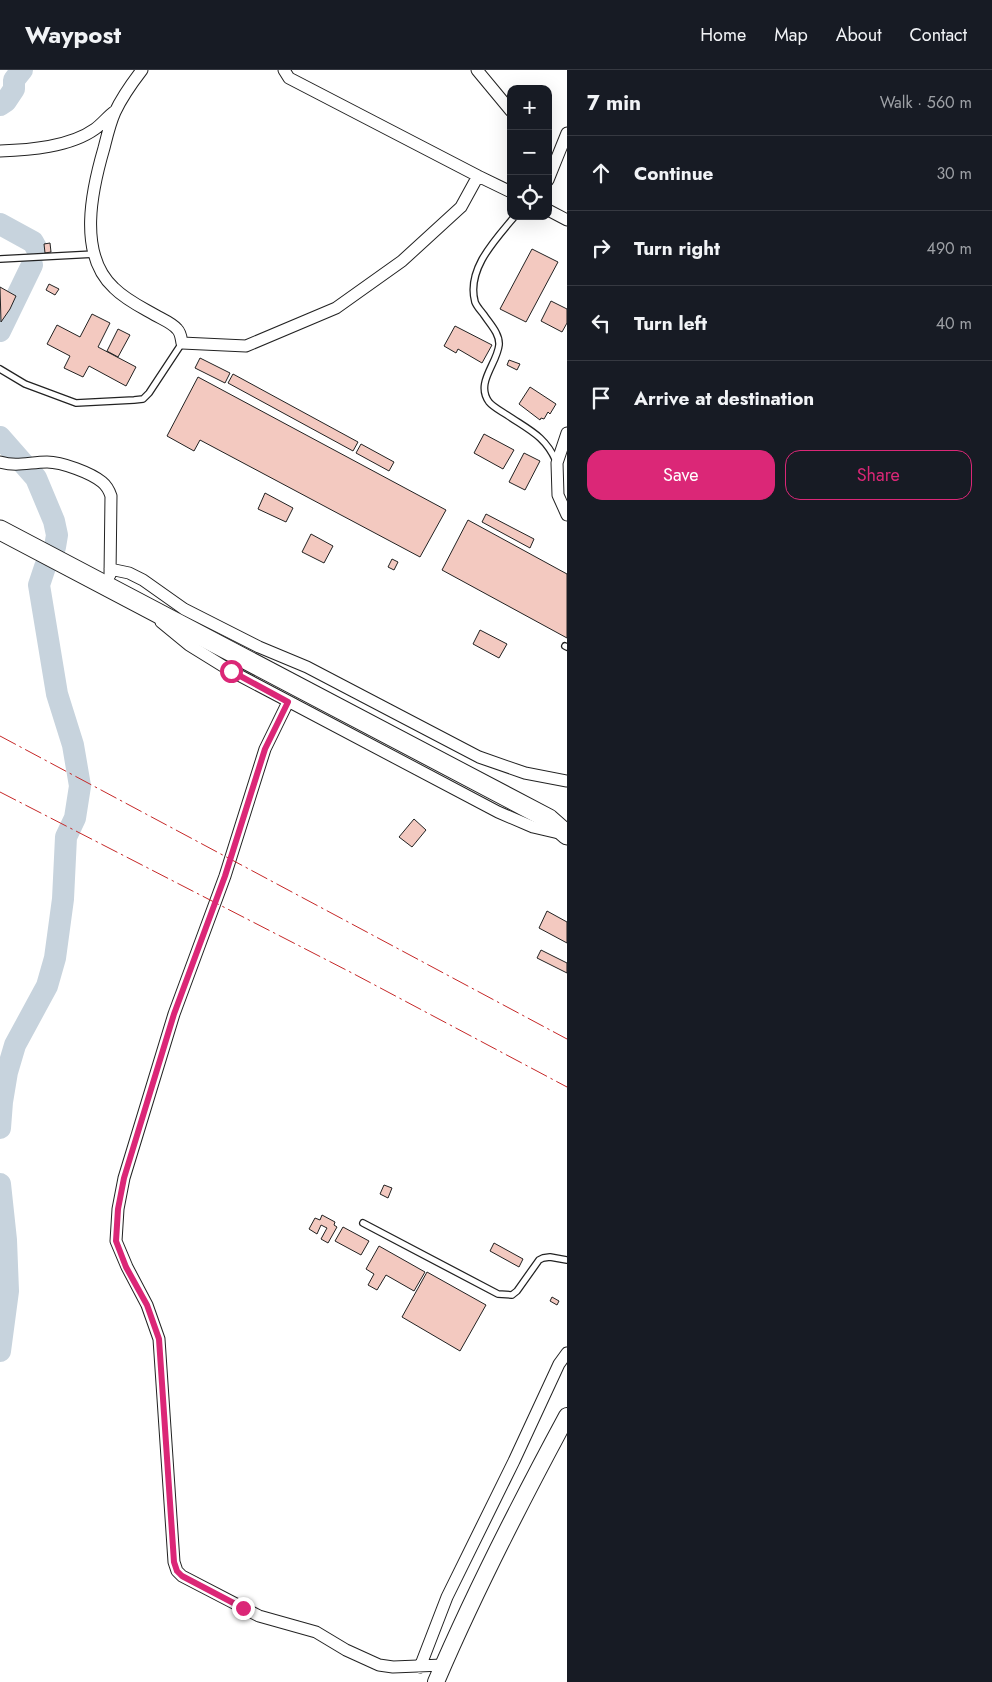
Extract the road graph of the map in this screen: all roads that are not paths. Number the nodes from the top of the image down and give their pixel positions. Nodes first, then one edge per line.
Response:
1 (142, 70) edge
2 (284, 70) edge
3 (477, 70) edge
4 (507, 107) edge
5 (115, 111) junction
6 (567, 133) edge
7 (0, 151) edge
8 (552, 167) edge
9 (478, 176) junction
10 (507, 190) edge
11 (552, 212) edge
12 (512, 220) edge
13 (567, 220) edge
14 (95, 254) junction
15 (0, 259) edge
16 (182, 343) junction
17 (0, 370) edge
18 (567, 433) edge
19 (0, 462) edge
20 (557, 463) junction
21 (567, 515) edge
22 (0, 530) edge
23 (110, 569) junction
24 (110, 589) junction
25 (142, 606) junction
26 (288, 702) junction
27 (567, 781) edge
28 (558, 821) edge
29 (567, 835) edge
30 (362, 1223) dead end
31 (567, 1260) edge
32 (567, 1353) edge
33 (567, 1416) edge
34 (443, 1665) junction
35 (420, 1667) junction
36 (436, 1682) edge

1 - 5 street
2 - 9 street
3 - 4 street
5 - 7 street
5 - 14 street
6 - 8 street
9 - 10 street
9 - 16 street
11 - 13 street
12 - 20 lane
14 - 15 lane
14 - 16 street
16 - 17 lane
18 - 20 street
19 - 23 street
20 - 21 street
22 - 24 highway
23 - 24 street
23 - 27 street
24 - 25 highway
25 - 26 street
25 - 28 highway
26 - 29 street
26 - 35 street
28 - 29 highway
30 - 31 lane
32 - 35 street
33 - 34 main road
34 - 35 street
34 - 36 main road

